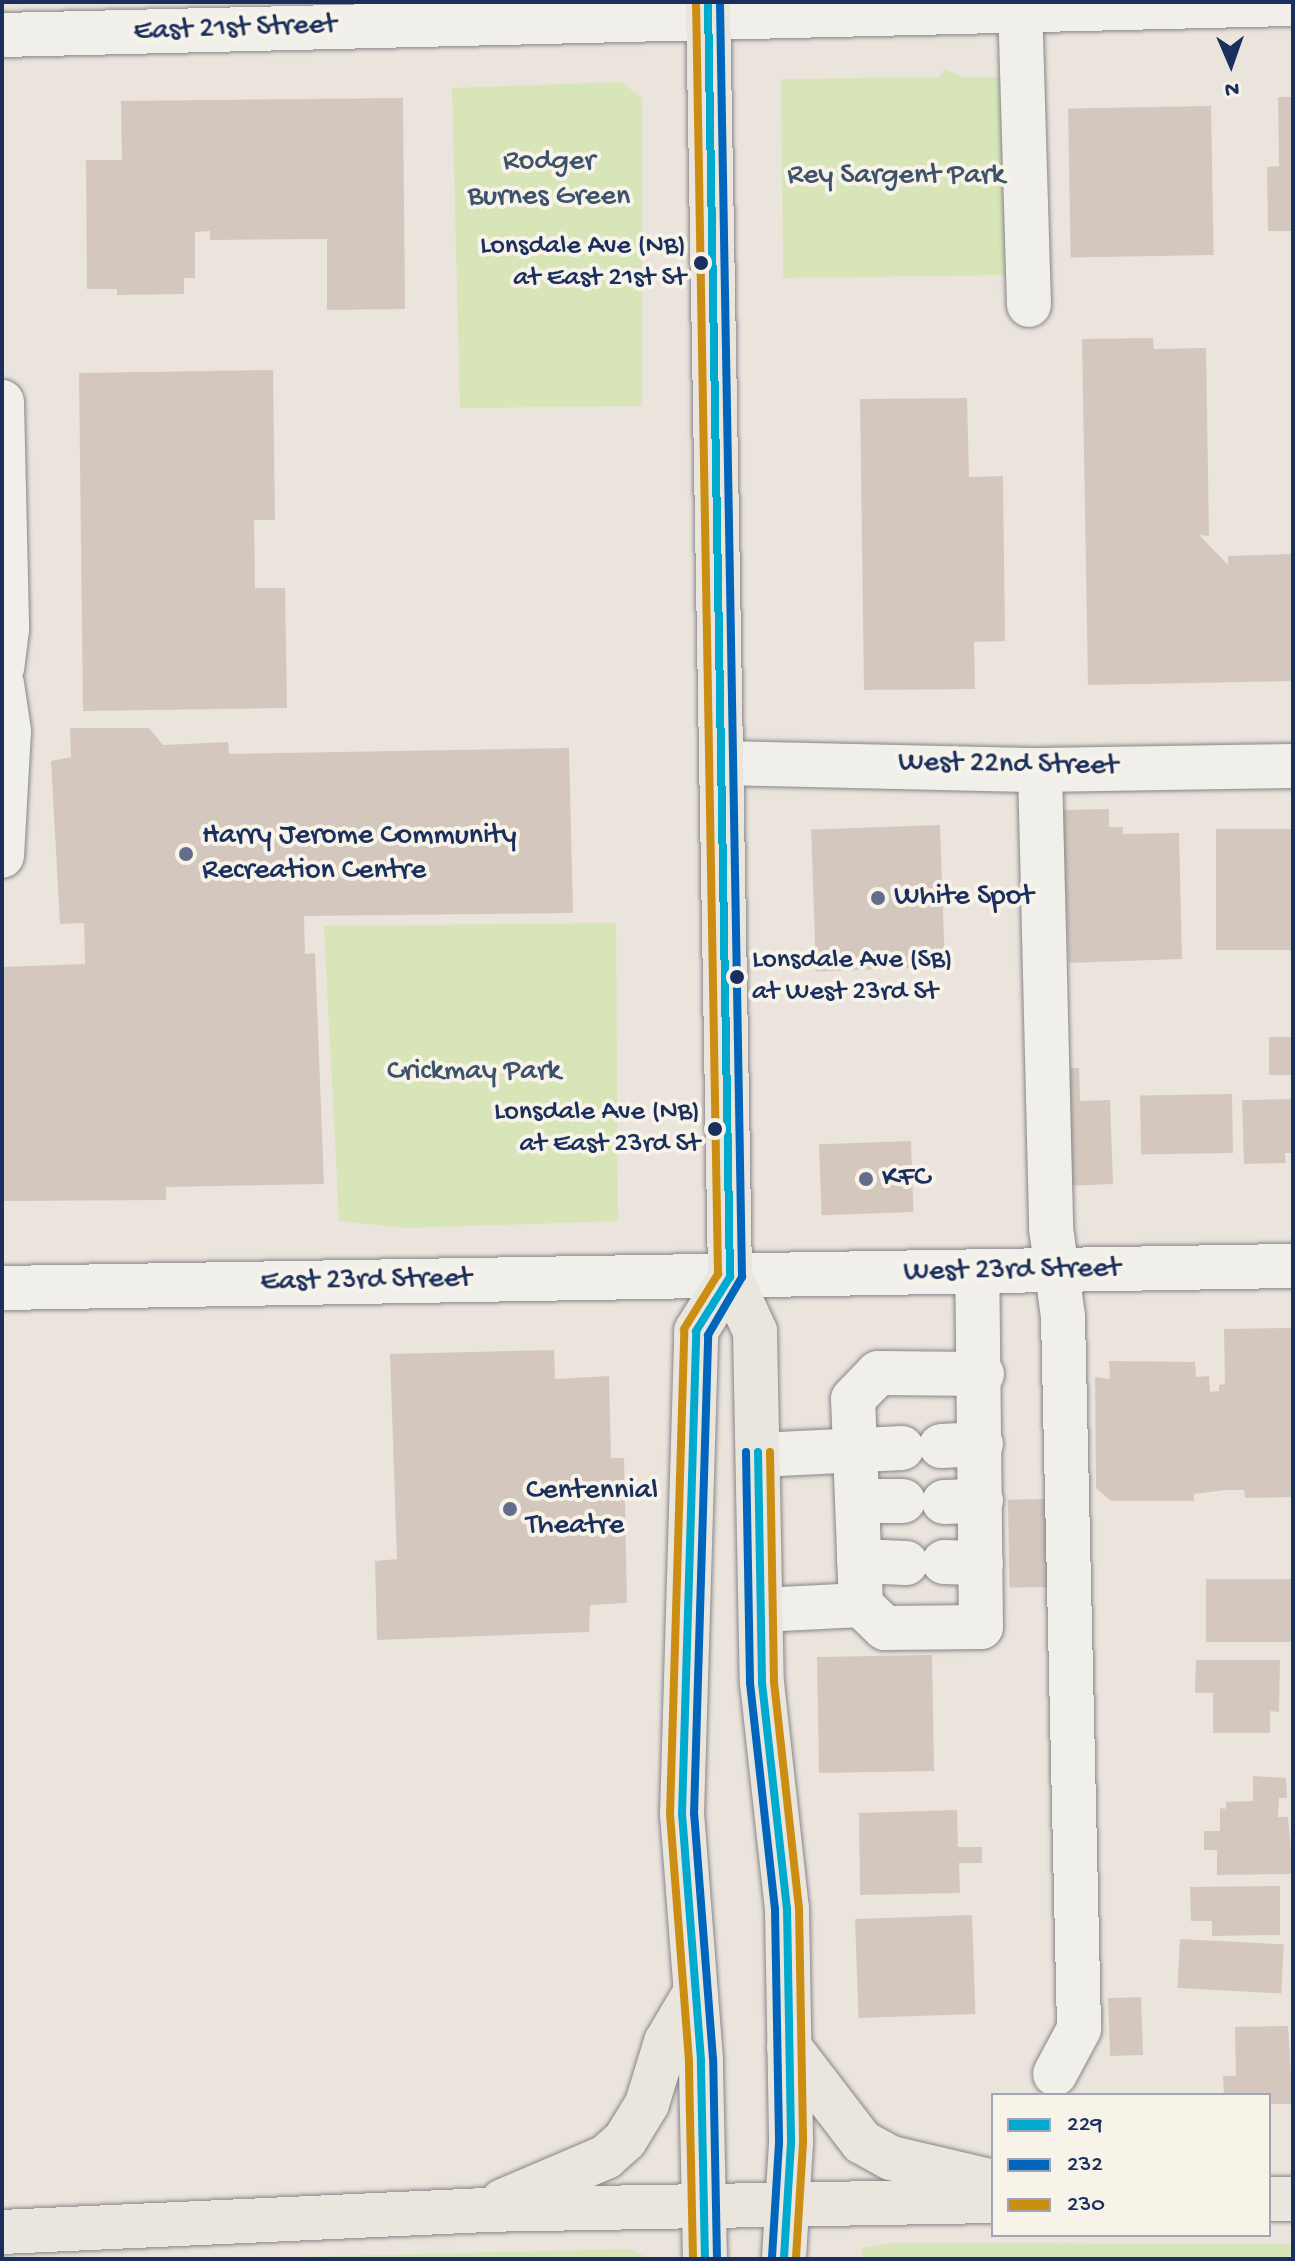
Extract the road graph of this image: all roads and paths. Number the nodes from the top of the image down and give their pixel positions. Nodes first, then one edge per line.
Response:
1 (1293, 4) edge
2 (1020, 5) edge
3 (708, 10) edge
4 (128, 17) edge
5 (2, 35) edge
6 (1029, 305) dead end
7 (2, 402) edge
8 (2, 667) edge
9 (2, 684) edge
10 (722, 763) junction
11 (1293, 766) edge
12 (1040, 770) junction
13 (2, 856) edge
14 (1293, 1266) edge
15 (1058, 1271) junction
16 (977, 1273) junction
17 (730, 1277) junction
18 (2, 1288) edge
19 (982, 1374) junction
20 (941, 1446) junction
21 (855, 1450) junction
22 (758, 1455) junction
23 (858, 1501) junction
24 (943, 1501) junction
25 (859, 1561) junction
26 (944, 1562) junction
27 (861, 1605) junction
28 (761, 1610) junction
29 (695, 1993) junction
30 (789, 2047) junction
31 (1055, 2074) dead end
32 (991, 2182) edge
33 (1271, 2199) edge
34 (1293, 2199) edge
35 (991, 2201) edge
36 (786, 2204) junction
37 (705, 2205) junction
38 (478, 2210) junction
39 (2, 2232) edge
40 (705, 2259) edge
41 (784, 2259) edge

1 - 2 street, East 21st Street
2 - 3 street, East 21st Street
2 - 6 street
3 - 4 street, East 21st Street
3 - 10 main road
4 - 5 street, East 21st Street
7 - 8 street
9 - 13 street
10 - 12 street, West 22nd Street
10 - 17 main road
11 - 12 street, West 22nd Street
12 - 15 street
14 - 15 street, West 23rd Street
15 - 16 street, West 23rd Street
15 - 31 street
16 - 17 street, West 23rd Street
16 - 19 street
17 - 18 street, East 23rd Street
17 - 22 main road
17 - 29 main road
19 - 20 street
19 - 21 street
20 - 21 street
20 - 24 street
21 - 22 street
21 - 23 street
22 - 28 main road
23 - 24 street
23 - 25 street
24 - 26 street
25 - 26 street
25 - 27 street
26 - 27 street
27 - 28 street
28 - 30 main road
29 - 37 main road
29 - 38 main road
30 - 32 main road
30 - 36 main road
33 - 34 main road
35 - 36 main road
36 - 37 main road
36 - 41 main road
37 - 38 main road
37 - 40 main road
38 - 39 main road

